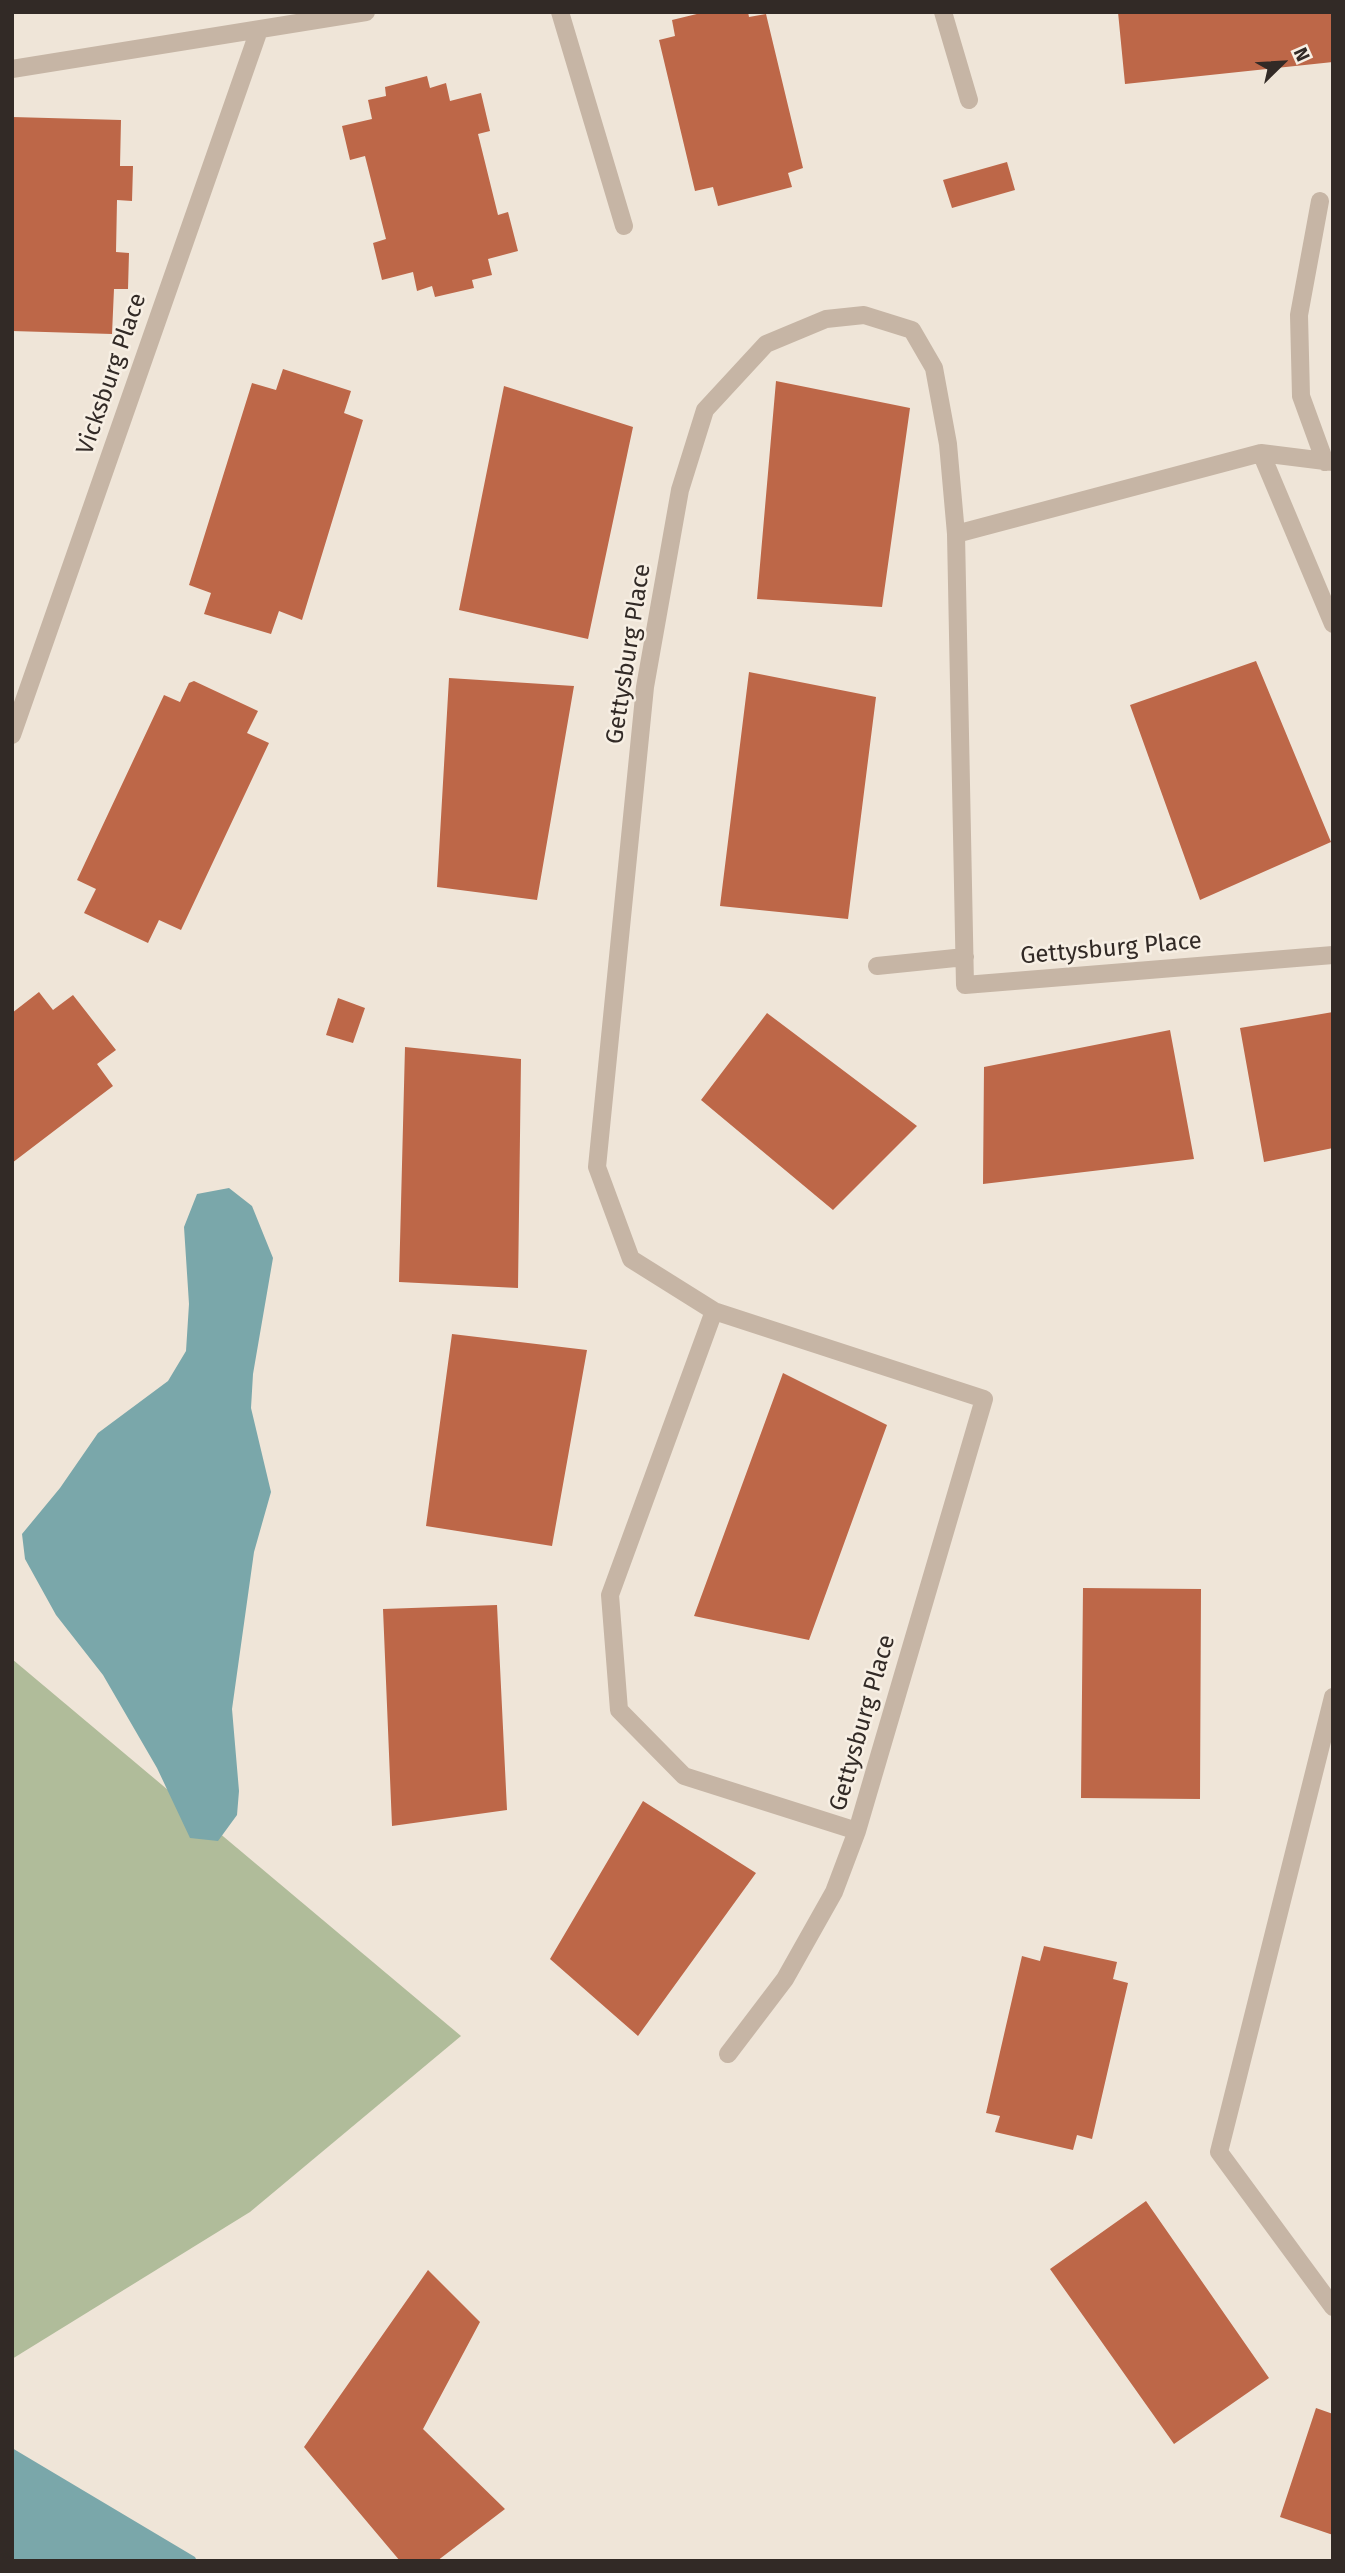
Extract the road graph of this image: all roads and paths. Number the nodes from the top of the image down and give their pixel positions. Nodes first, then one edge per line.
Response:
1 (366, 12) edge
2 (560, 12) edge
3 (943, 12) edge
4 (259, 30) junction
5 (12, 69) edge
6 (969, 100) dead end
7 (1320, 201) dead end
8 (624, 226) dead end
9 (1261, 453) junction
10 (1329, 462) edge
11 (956, 534) junction
12 (1333, 624) edge
13 (12, 735) edge
14 (1333, 956) edge
15 (965, 957) junction
16 (877, 966) dead end
17 (714, 1311) junction
18 (1333, 1697) edge
19 (857, 1831) junction
20 (728, 2054) dead end
21 (1333, 2307) edge

1 - 4 street
2 - 8 street
3 - 6 street
4 - 5 street
4 - 13 street, Vicksburg Place
7 - 10 street
9 - 10 street
9 - 11 street
9 - 12 street
11 - 15 street, Gettysburg Place
11 - 17 street, Gettysburg Place
14 - 15 street, Gettysburg Place
15 - 16 street
17 - 19 street, Gettysburg Place
17 - 19 street, Gettysburg Place
18 - 21 street
19 - 20 street

